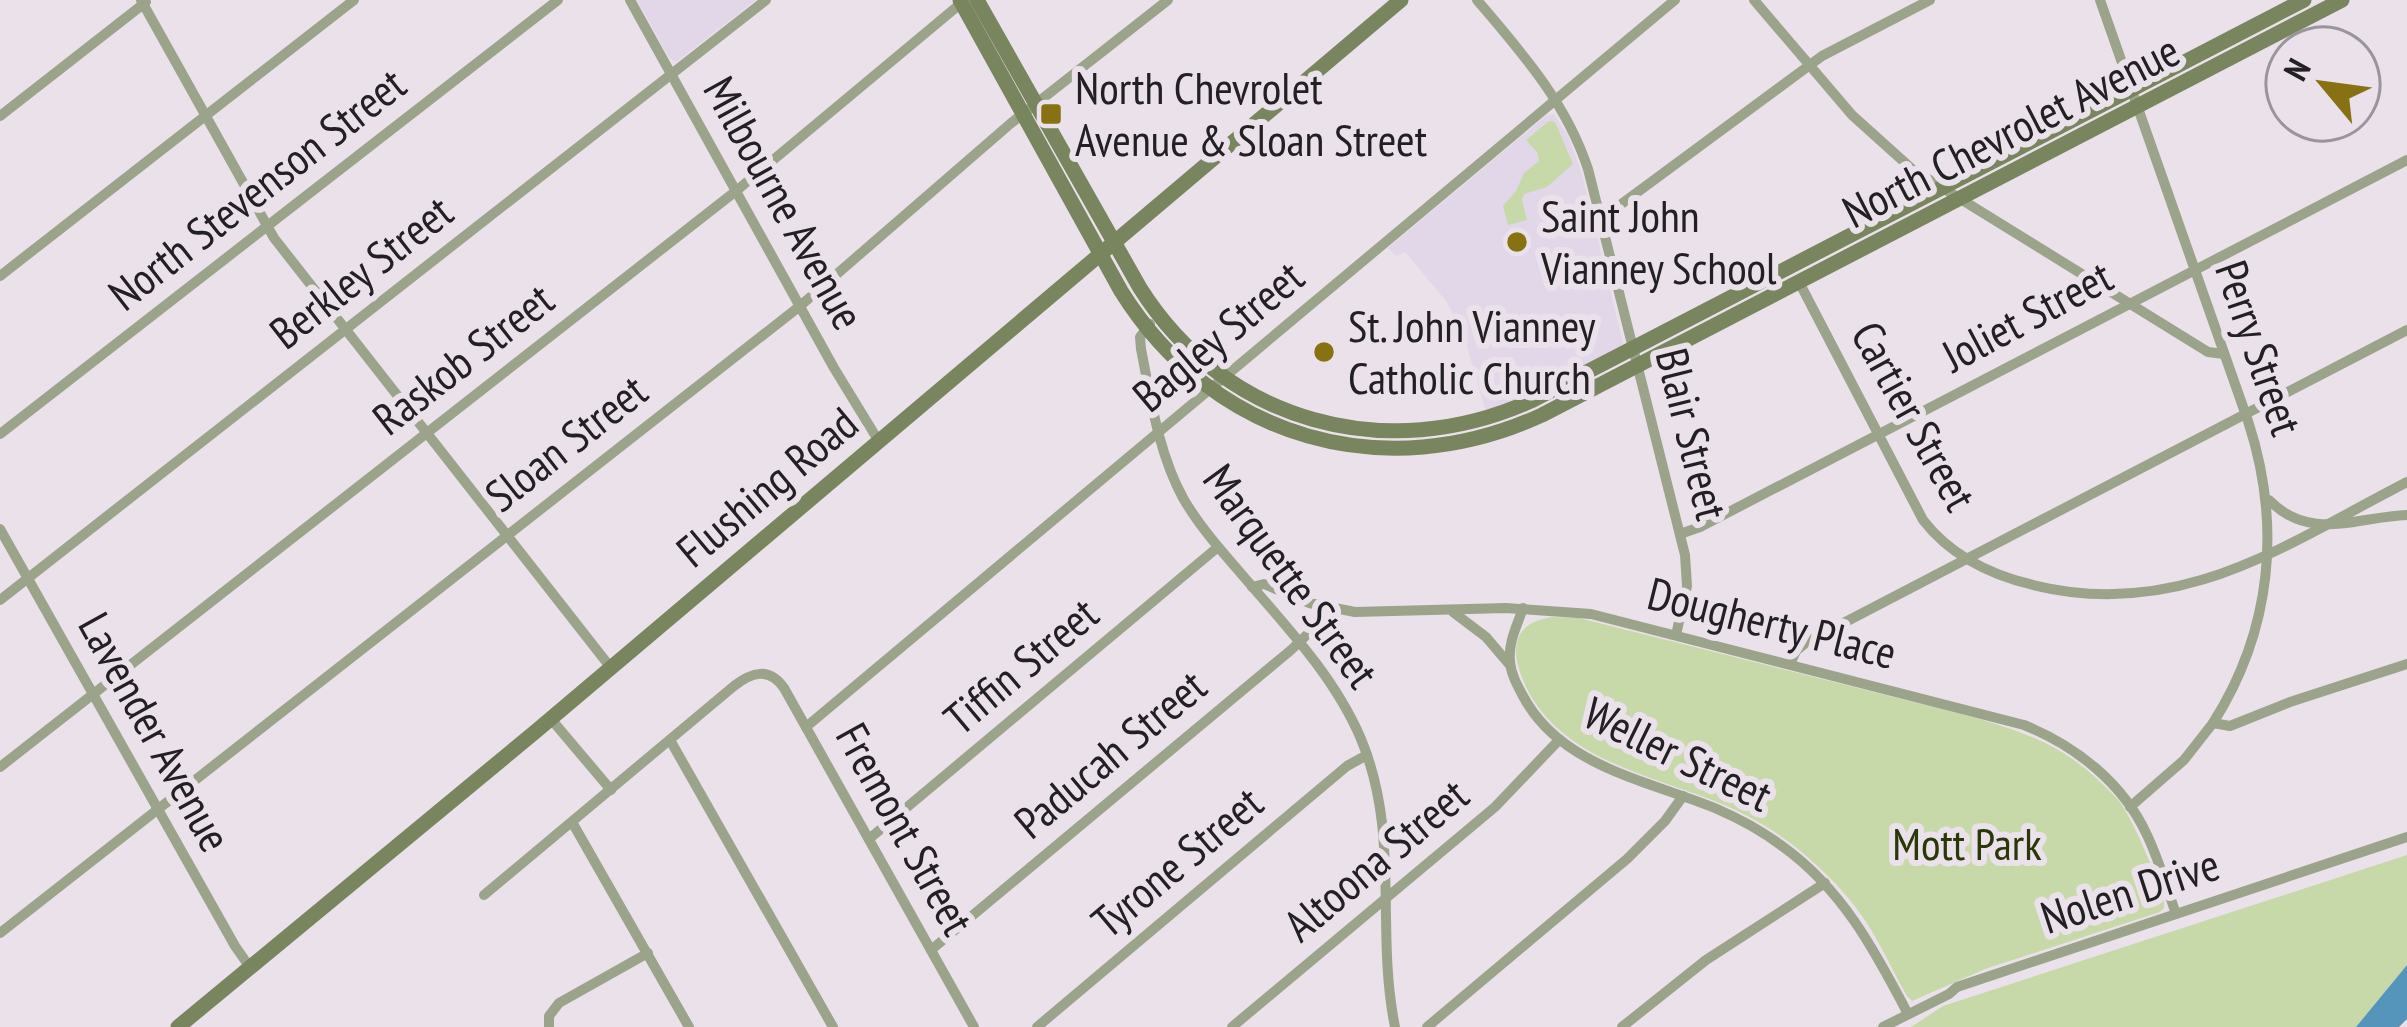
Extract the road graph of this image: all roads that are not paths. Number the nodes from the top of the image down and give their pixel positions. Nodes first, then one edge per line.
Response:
1 (354, 0) edge
2 (558, 0) edge
3 (630, 0) edge
4 (766, 0) edge
5 (1168, 0) edge
6 (1401, 0) edge
7 (1478, 0) edge
8 (1675, 0) edge
9 (1754, 0) edge
10 (1930, 0) edge
11 (2100, 0) edge
12 (2342, 0) edge
13 (144, 1) edge
14 (966, 1) edge
15 (2307, 5) edge
16 (1810, 66) junction
17 (672, 76) junction
18 (2134, 98) junction
19 (1556, 100) junction
20 (1029, 108) junction
21 (0, 116) edge
22 (206, 116) junction
23 (2407, 160) edge
24 (1940, 188) junction
25 (736, 191) junction
26 (1958, 199) junction
27 (1600, 215) junction
28 (268, 226) junction
29 (1106, 247) junction
30 (2195, 270) junction
31 (1794, 274) junction
32 (0, 275) edge
33 (2131, 303) junction
34 (800, 306) junction
35 (1152, 322) junction
36 (346, 330) junction
37 (2407, 330) edge
38 (2224, 354) junction
39 (1635, 357) junction
40 (1218, 384) junction
41 (2246, 413) junction
42 (426, 433) junction
43 (1159, 433) junction
44 (0, 434) edge
45 (1878, 435) junction
46 (878, 440) junction
47 (2407, 482) edge
48 (2267, 497) junction
49 (2407, 515) edge
50 (2322, 526) junction
51 (0, 529) edge
52 (1680, 534) junction
53 (506, 536) junction
54 (1218, 547) junction
55 (2269, 553) junction
56 (1967, 559) junction
57 (28, 578) junction
58 (1252, 587) junction
59 (0, 600) edge
60 (1330, 608) junction
61 (1523, 608) junction
62 (1450, 610) junction
63 (1676, 635) junction
64 (1299, 643) junction
65 (1790, 664) junction
66 (2407, 664) edge
67 (1510, 667) junction
68 (610, 668) junction
69 (93, 694) junction
70 (550, 719) junction
71 (2213, 723) junction
72 (806, 727) junction
73 (670, 740) junction
74 (1559, 740) junction
75 (1367, 755) junction
76 (0, 767) edge
77 (610, 790) junction
78 (1683, 796) junction
79 (2130, 807) junction
80 (157, 808) junction
81 (572, 822) junction
82 (2407, 837) edge
83 (869, 839) junction
84 (1825, 883) junction
85 (484, 896) dead end
86 (1386, 898) junction
87 (2176, 914) junction
88 (0, 933) edge
89 (931, 950) junction
90 (648, 953) junction
91 (251, 969) junction
92 (1908, 1013) junction
93 (546, 1018) edge
94 (178, 1027) edge
95 (689, 1027) edge
96 (833, 1027) edge
97 (974, 1027) edge
98 (1036, 1027) edge
99 (1232, 1027) edge
100 (1395, 1027) edge
101 (1427, 1027) edge
102 (1622, 1027) edge
103 (1882, 1027) edge

1 - 22 street
2 - 28 street, North Stevenson Street
3 - 17 street, Milbourne Avenue
4 - 17 street, Berkley Street
5 - 20 street, Sloan Street
6 - 29 street, Flushing Road
7 - 19 street, Blair Street
8 - 19 street, Bagley Street
9 - 16 street
10 - 16 street
11 - 18 street, Perry Street
12 - 15 street, North Chevrolet Avenue
13 - 21 street
13 - 22 street
14 - 20 street, North Chevrolet Avenue
14 - 25 street, Raskob Street
15 - 18 street, North Chevrolet Avenue
16 - 24 street
16 - 27 street
17 - 25 street, Milbourne Avenue
17 - 36 street, Berkley Street
18 - 24 street, North Chevrolet Avenue
18 - 26 street, North Chevrolet Avenue
18 - 30 street, Perry Street
19 - 27 street, Blair Street
19 - 40 street, Bagley Street
20 - 29 street, North Chevrolet Avenue
20 - 34 street, Sloan Street
22 - 28 street
22 - 32 street
23 - 30 street, Joliet Street
24 - 26 street
24 - 31 street, North Chevrolet Avenue
25 - 34 street, Milbourne Avenue
25 - 42 street, Raskob Street
26 - 31 street, North Chevrolet Avenue
26 - 33 street
27 - 39 street, Blair Street
28 - 36 street
28 - 44 street, North Stevenson Street
29 - 35 street, North Chevrolet Avenue
29 - 46 street, Flushing Road
30 - 33 street, Joliet Street
30 - 38 street, Perry Street
31 - 39 street, North Chevrolet Avenue
31 - 45 street, Cartier Street
33 - 38 street
33 - 45 street, Joliet Street
34 - 46 street, Milbourne Avenue
34 - 53 street, Sloan Street
35 - 40 street, North Chevrolet Avenue
35 - 43 street, Marquette Street
36 - 42 street
36 - 57 street, Berkley Street
37 - 41 street
38 - 41 street, Perry Street
39 - 40 street, North Chevrolet Avenue
39 - 52 street, Blair Street
40 - 43 street, Bagley Street
41 - 48 street, Perry Street
41 - 56 street
42 - 53 street
42 - 69 street, Raskob Street
43 - 54 street, Marquette Street
43 - 72 street, Bagley Street
45 - 52 street, Joliet Street
45 - 56 street, Cartier Street
46 - 68 street, Flushing Road
47 - 50 street, Cartier Street
48 - 50 street
48 - 55 street, Perry Street
49 - 50 street
50 - 55 street, Cartier Street
51 - 57 street, Lavender Avenue
52 - 63 street, Blair Street
53 - 68 street
53 - 80 street, Sloan Street
54 - 58 street, Marquette Street
54 - 83 street, Tiffin Street
55 - 56 street, Cartier Street
55 - 71 street, Perry Street
56 - 65 street
57 - 59 street, Berkley Street
57 - 69 street, Lavender Avenue
58 - 60 street, Dougherty Place
58 - 64 street, Marquette Street
60 - 62 street, Dougherty Place
60 - 64 street, Paducah Street
61 - 62 street, Dougherty Place
61 - 63 street, Dougherty Place
61 - 67 street
62 - 67 street, Weller Street
63 - 65 street, Dougherty Place
64 - 75 street, Marquette Street
64 - 89 street, Paducah Street
65 - 79 street, Dougherty Place
66 - 71 street
67 - 74 street, Weller Street
68 - 70 street, Flushing Road
69 - 76 street, Raskob Street
69 - 80 street, Lavender Avenue
70 - 77 street
70 - 91 street, Flushing Road
71 - 79 street, Perry Street
72 - 73 street, Fremont Street
72 - 83 street, Fremont Street
73 - 77 street
73 - 96 street
74 - 78 street, Weller Street
74 - 86 street, Altoona Street
75 - 86 street, Marquette Street
75 - 98 street, Tyrone Street
77 - 81 street
78 - 84 street, Weller Street
78 - 101 street
79 - 87 street, Dougherty Place
80 - 88 street, Sloan Street
80 - 91 street, Lavender Avenue
81 - 85 street
81 - 90 street
82 - 87 street, Nolen Drive
83 - 89 street, Fremont Street
84 - 92 street, Weller Street
84 - 102 street
86 - 99 street, Altoona Street
86 - 100 street, Marquette Street
87 - 92 street, Nolen Drive
89 - 97 street, Fremont Street
90 - 93 street
90 - 95 street
91 - 94 street, Flushing Road
92 - 103 street, Nolen Drive

